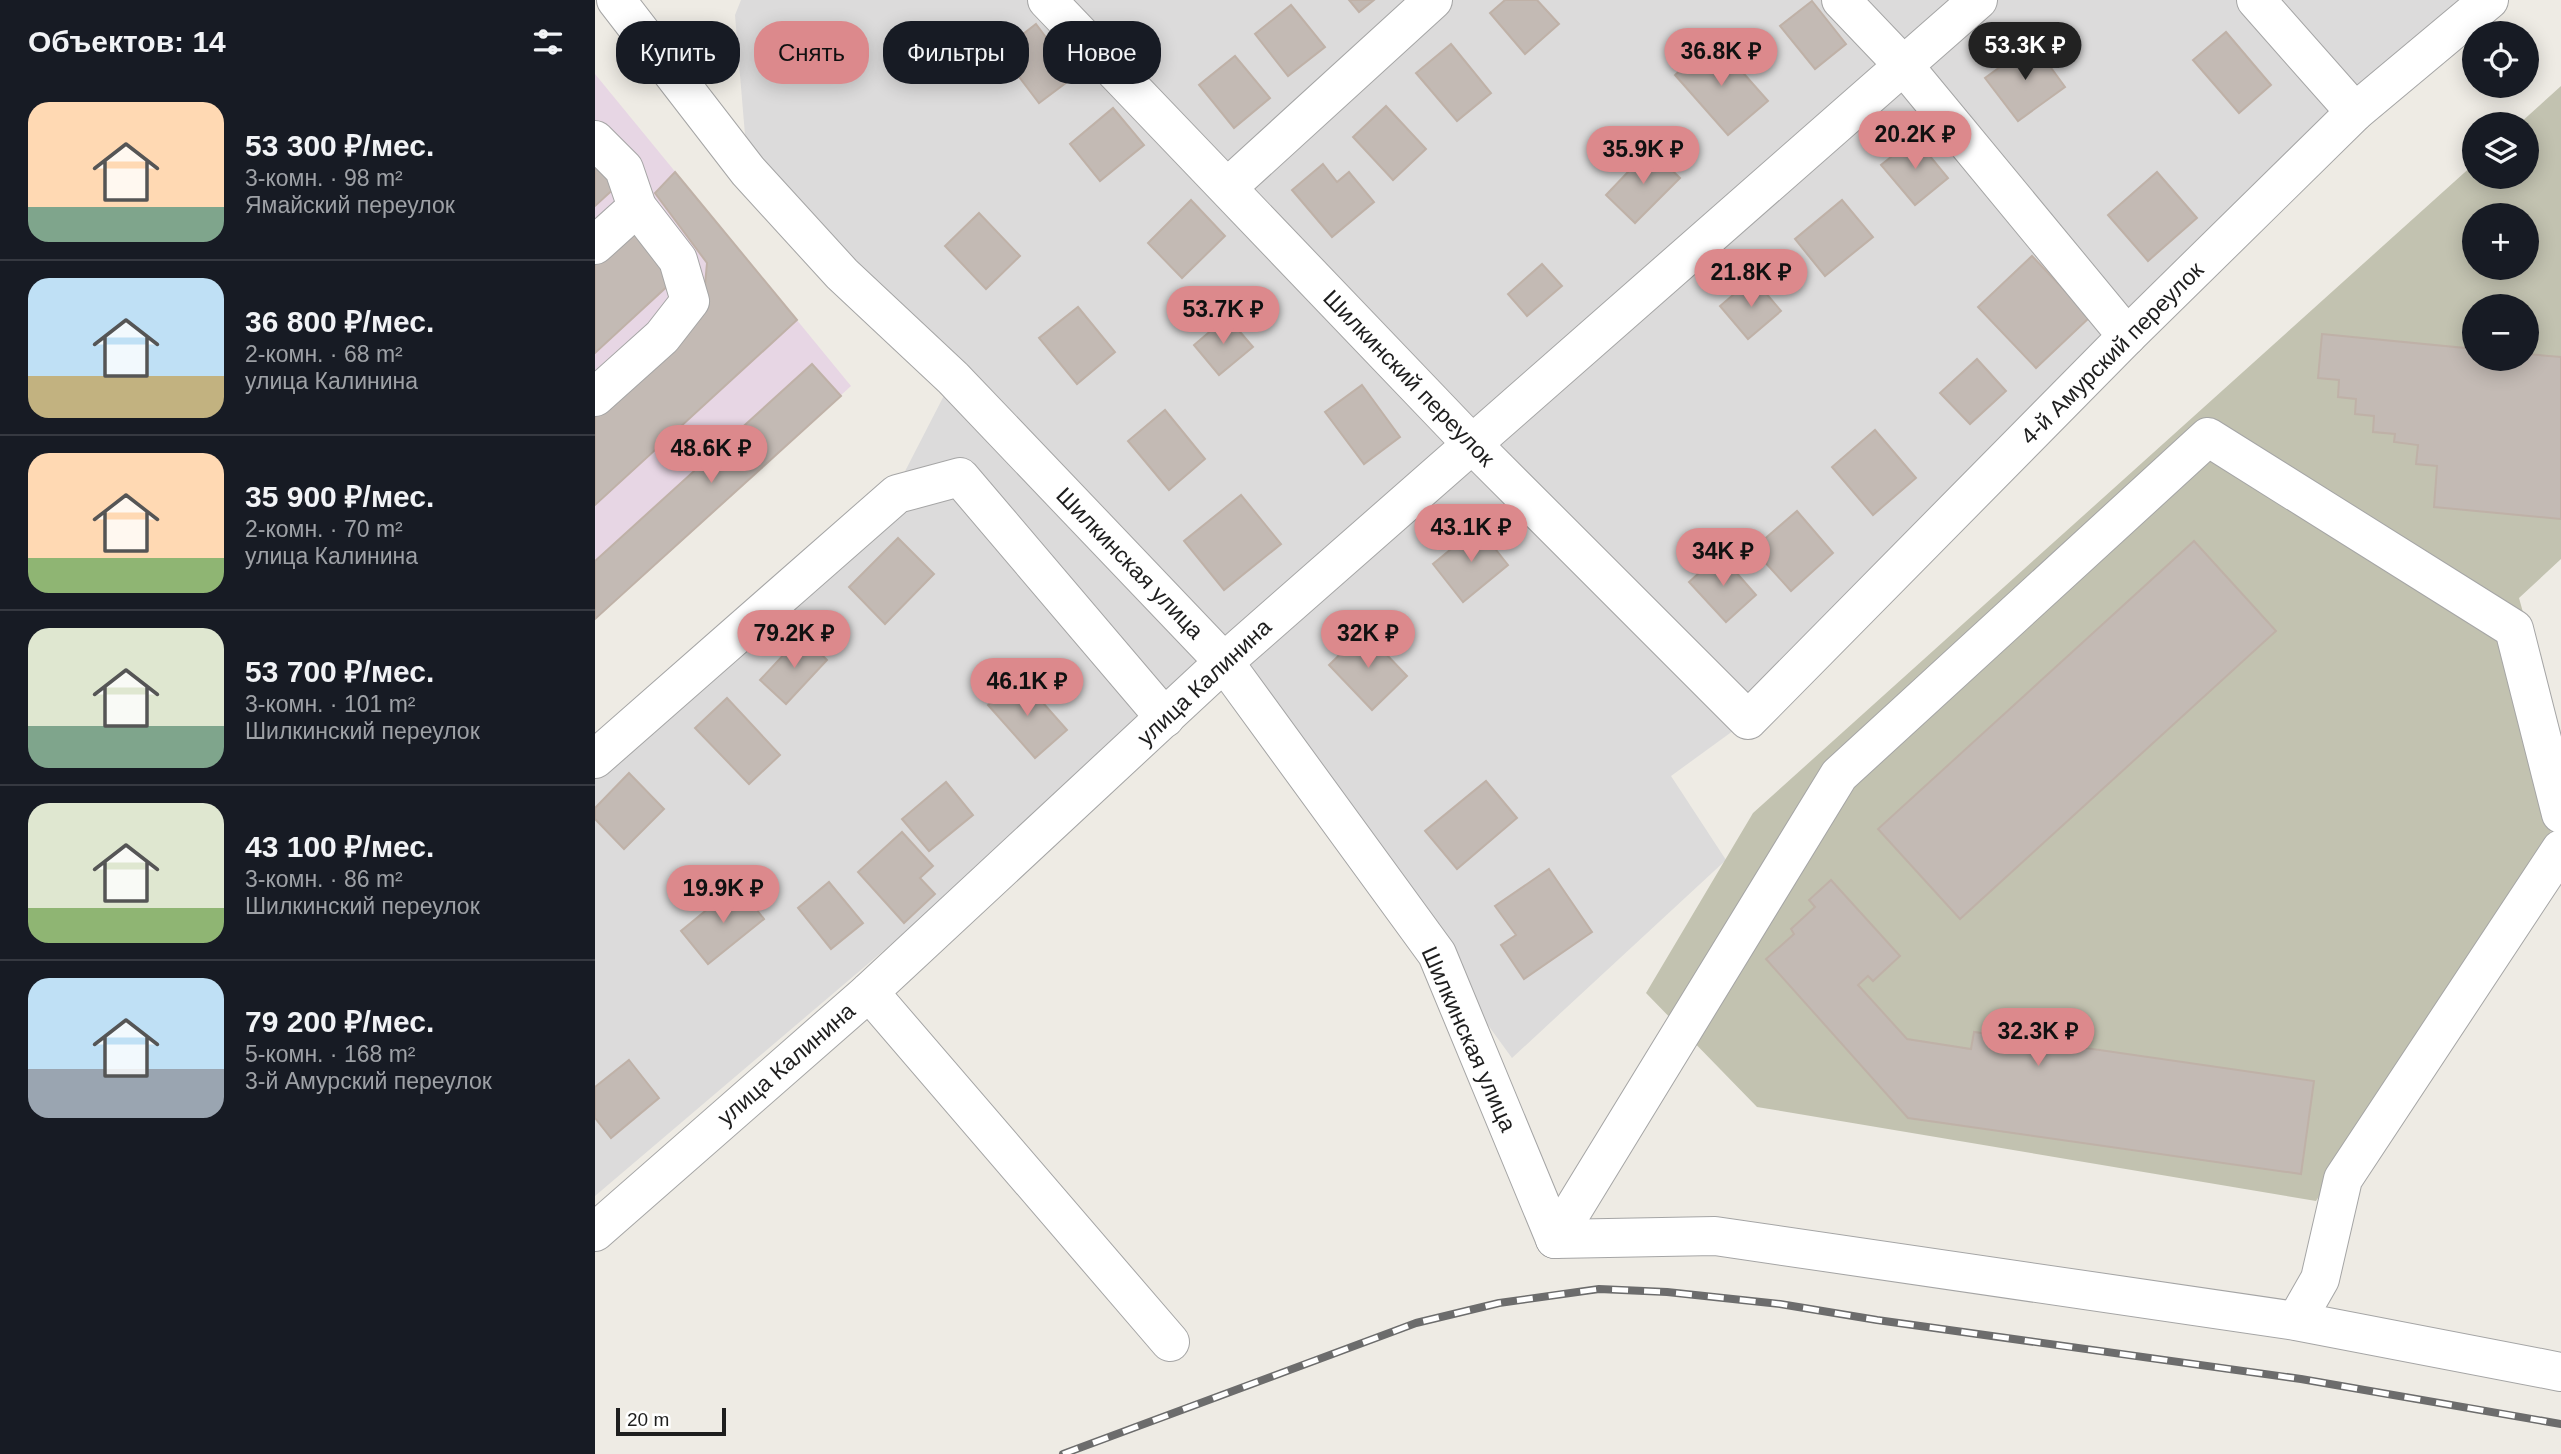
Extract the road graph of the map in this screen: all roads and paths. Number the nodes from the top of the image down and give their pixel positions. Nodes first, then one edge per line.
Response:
1 (616, 0) edge
2 (1047, 0) edge
3 (1433, 0) edge
4 (1841, 0) edge
5 (1978, 0) edge
6 (2256, 0) edge
7 (2489, 0) edge
8 (1904, 66) junction
9 (2355, 112) junction
10 (595, 140) edge
11 (1228, 187) junction
12 (637, 207) junction
13 (595, 245) edge
14 (2127, 336) junction
15 (595, 397) edge
16 (1471, 443) junction
17 (1224, 662) junction
18 (1165, 718) junction
19 (1748, 720) joint
20 (595, 759) edge
21 (2561, 814) edge
22 (2561, 849) edge
23 (869, 992) junction
24 (595, 1232) edge
25 (1555, 1239) junction
26 (2296, 1321) junction
27 (1170, 1342) dead end
28 (2561, 1372) edge

1 - 17 street, Шилкинская улица
2 - 11 street, Шилкинский переулок
3 - 11 street
4 - 8 street
5 - 8 street, улица Калинина
6 - 9 street
7 - 9 street, 4-й Амурский переулок
8 - 14 street
8 - 16 street, улица Калинина
9 - 14 street, 4-й Амурский переулок
10 - 12 street
11 - 16 street, Шилкинский переулок
12 - 13 street
12 - 15 street
14 - 19 street, 4-й Амурский переулок
16 - 17 street, улица Калинина
16 - 19 street, Шилкинский переулок
17 - 18 street, улица Калинина
17 - 25 street, Шилкинская улица
18 - 20 street
18 - 23 street, улица Калинина
21 - 25 street
22 - 26 street
23 - 24 street, улица Калинина
23 - 27 street
25 - 26 street
26 - 28 street

